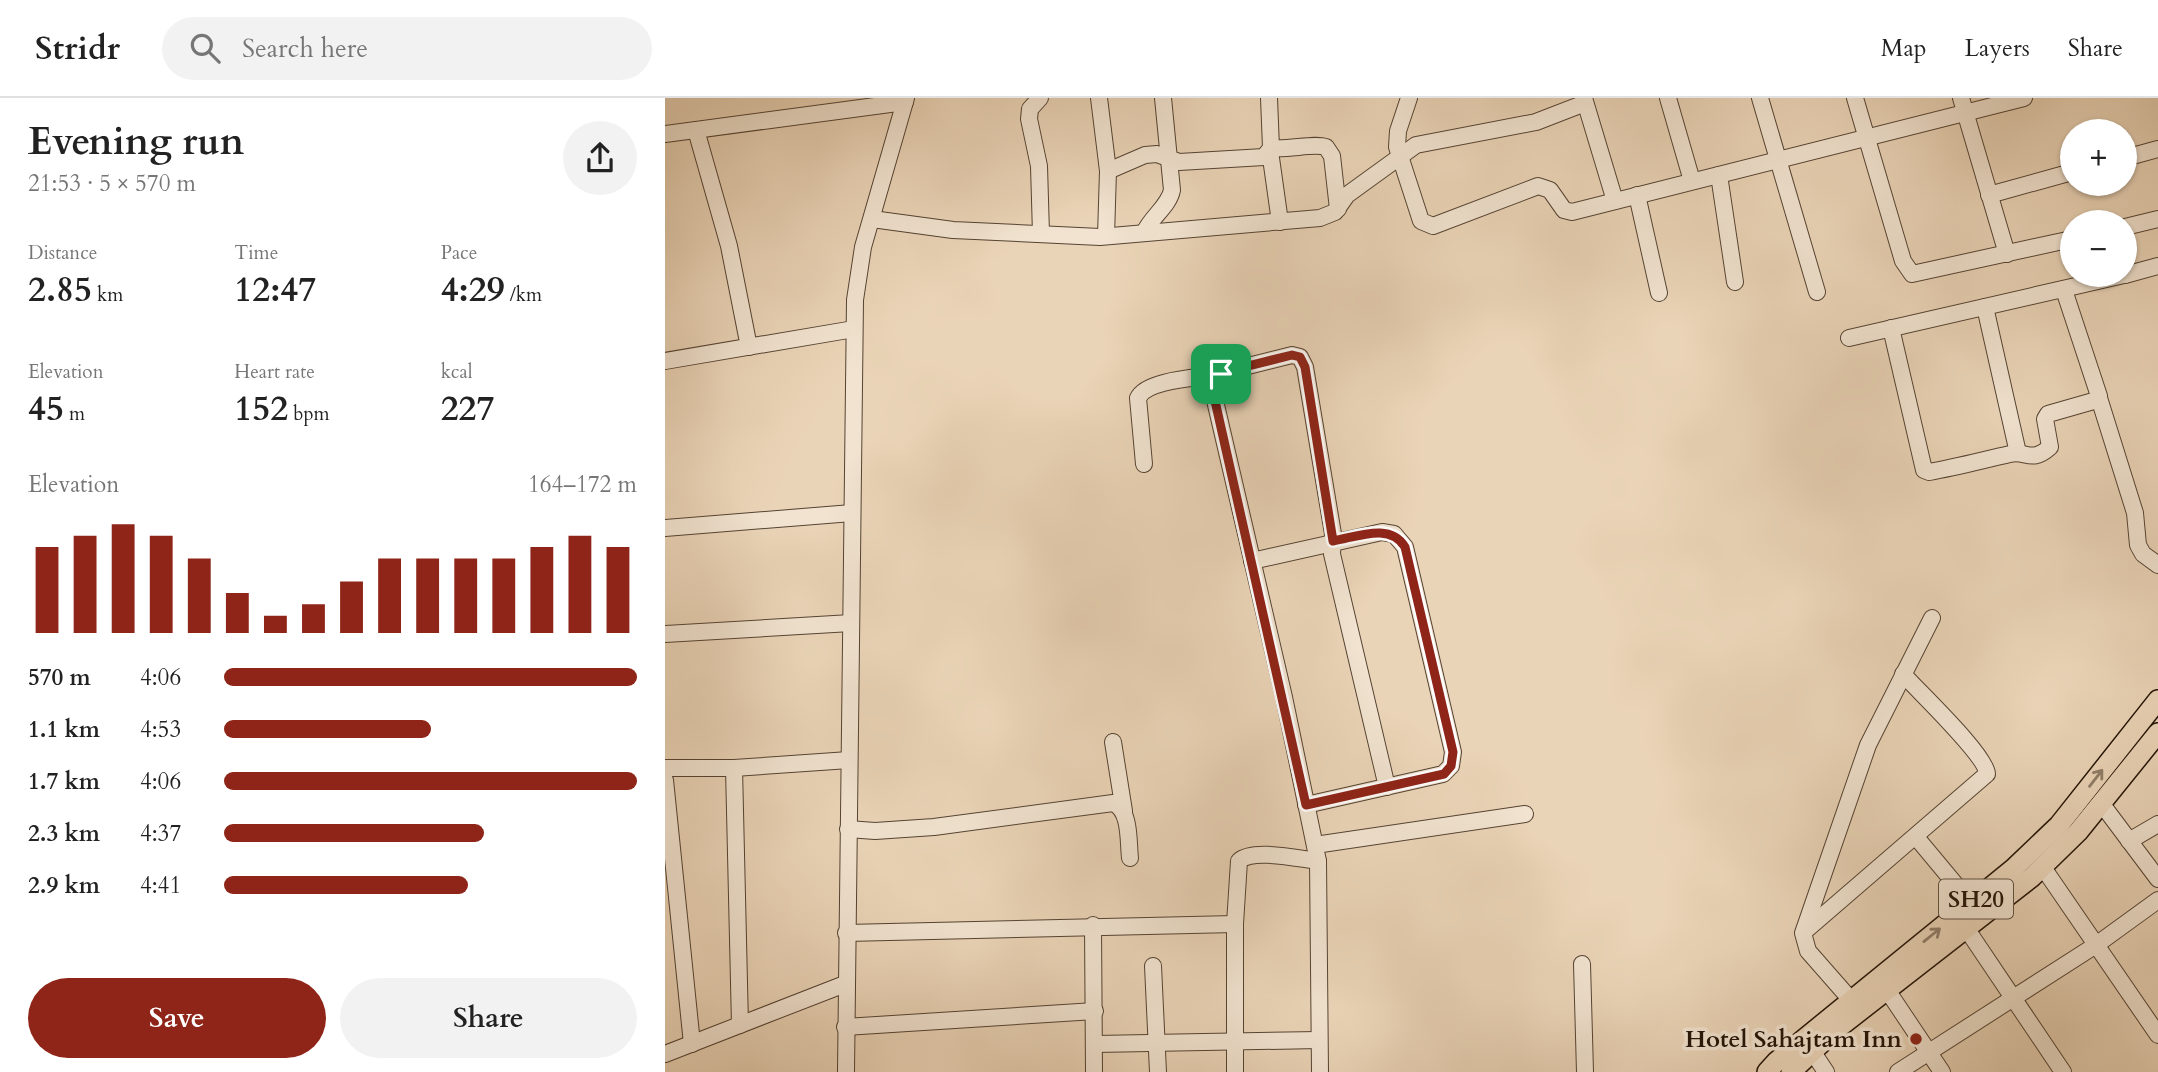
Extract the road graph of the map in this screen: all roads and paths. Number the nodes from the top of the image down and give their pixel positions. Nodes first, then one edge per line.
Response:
1 (1039, 98) edge
2 (1099, 98) edge
3 (1163, 98) edge
4 (1269, 98) edge
5 (1409, 98) edge
6 (1668, 98) edge
7 (1760, 98) edge
8 (1855, 98) edge
9 (2024, 98) edge
10 (906, 100) edge
11 (1584, 101) edge
12 (1963, 105) edge
13 (696, 130) junction
14 (665, 134) edge
15 (1867, 138) junction
16 (2158, 149) edge
17 (1270, 150) junction
18 (2137, 155) edge
19 (1168, 158) junction
20 (1399, 158) junction
21 (1779, 160) junction
22 (1108, 171) junction
23 (1719, 175) junction
24 (2060, 175) edge
25 (1692, 181) junction
26 (1637, 195) junction
27 (1989, 195) junction
28 (1615, 201) junction
29 (1338, 209) junction
30 (871, 219) junction
31 (2158, 219) edge
32 (1280, 222) junction
33 (2137, 224) edge
34 (1144, 233) junction
35 (1041, 234) junction
36 (1106, 236) junction
37 (2060, 242) edge
38 (2007, 254) junction
39 (2158, 266) edge
40 (2137, 272) edge
41 (1735, 282) dead end
42 (2076, 287) edge
43 (2064, 290) junction
44 (1817, 292) dead end
45 (1659, 293) dead end
46 (1985, 307) junction
47 (1891, 328) junction
48 (855, 329) junction
49 (1849, 338) dead end
50 (749, 347) junction
51 (665, 361) edge
52 (1221, 374) junction
53 (2099, 398) junction
54 (2018, 453) junction
55 (1145, 464) dead end
56 (852, 513) junction
57 (665, 527) edge
58 (1333, 541) junction
59 (1252, 561) junction
60 (2158, 565) edge
61 (1931, 618) dead end
62 (851, 623) junction
63 (665, 634) edge
64 (1903, 674) junction
65 (2158, 700) edge
66 (2158, 733) edge
67 (1113, 742) dead end
68 (849, 760) junction
69 (665, 768) edge
70 (734, 768) junction
71 (665, 780) edge
72 (1387, 786) junction
73 (2101, 803) junction
74 (1306, 805) junction
75 (1123, 811) junction
76 (1525, 814) dead end
77 (2158, 824) edge
78 (848, 829) junction
79 (1916, 837) junction
80 (2129, 841) junction
81 (1316, 853) junction
82 (1130, 858) dead end
83 (2042, 866) junction
84 (2158, 879) edge
85 (2158, 900) edge
86 (1971, 903) junction
87 (1235, 924) junction
88 (1093, 925) junction
89 (1966, 928) junction
90 (846, 933) junction
91 (1803, 933) junction
92 (2096, 945) junction
93 (1582, 964) dead end
94 (1153, 966) dead end
95 (845, 984) junction
96 (1887, 990) junction
97 (2013, 998) junction
98 (1851, 1000) junction
99 (1094, 1011) junction
100 (740, 1025) junction
101 (845, 1027) junction
102 (2158, 1035) edge
103 (1319, 1040) junction
104 (1235, 1041) junction
105 (1157, 1043) junction
106 (692, 1044) junction
107 (1095, 1044) junction
108 (1812, 1051) junction
109 (1929, 1053) junction
110 (665, 1054) edge
111 (846, 1072) edge
112 (1094, 1072) edge
113 (1158, 1072) edge
114 (1235, 1072) edge
115 (1320, 1072) edge
116 (1585, 1072) edge
117 (1767, 1072) edge
118 (1791, 1072) edge
119 (1826, 1072) edge
120 (1898, 1072) edge
121 (1942, 1072) edge
122 (2063, 1072) edge

1 - 35 street
2 - 22 street
3 - 19 street
4 - 17 street
5 - 20 street
6 - 25 street
7 - 21 street
8 - 15 street
9 - 12 street
10 - 13 street
10 - 30 street
11 - 20 street
11 - 28 street
12 - 15 street
12 - 27 street
13 - 14 street
13 - 50 street
15 - 21 street
15 - 38 street
16 - 18 street
17 - 19 street
17 - 29 street
17 - 32 street
19 - 22 street
19 - 34 street
20 - 28 street
20 - 29 street
21 - 23 street
21 - 44 street
22 - 36 street
23 - 25 street
23 - 41 street
24 - 27 street
25 - 26 street
26 - 28 street
26 - 45 street
27 - 38 street
29 - 32 street
30 - 35 street
30 - 48 street
31 - 33 street
32 - 34 street
34 - 36 street
35 - 36 street
37 - 38 street
39 - 40 street
42 - 43 street
43 - 46 street
43 - 53 street
46 - 47 street
46 - 54 street
47 - 49 street
47 - 54 street
48 - 50 street
48 - 56 street
50 - 51 street
52 - 55 street
52 - 58 street
52 - 59 street
53 - 54 street
53 - 60 street
56 - 57 street
56 - 62 street
58 - 59 street
58 - 72 street
58 - 72 street
59 - 74 street
61 - 64 street
62 - 63 street
62 - 68 street
64 - 79 street
64 - 91 street
86 -> 65 main road, SH20
66 - 73 main road, SH20
67 - 75 street
68 - 70 street
68 - 78 street
69 - 70 street
70 - 100 street
71 - 106 street
72 - 74 street
73 - 80 street
73 - 83 main road, SH20
74 - 81 street
75 - 78 street
75 - 82 street
76 - 81 street
77 - 80 street
78 - 90 street
79 - 86 street
79 - 91 street
80 - 84 street
81 - 87 street
81 - 103 street
83 - 89 main road, SH20
83 - 92 street
85 - 92 street
98 -> 86 main road, SH20
87 - 88 street
87 - 104 street
88 - 90 street
88 - 99 street
89 - 96 main road, SH20
89 - 97 street
90 - 95 street
91 - 98 street
92 - 97 street
92 - 102 street
93 - 116 street
94 - 105 street
95 - 100 street
95 - 101 street
96 - 108 main road, SH20
96 - 109 street
97 - 109 street
97 - 122 street
98 - 117 main road, SH20
99 - 101 street
99 - 107 street
100 - 106 street
101 - 111 street
103 - 104 street
103 - 115 street
104 - 105 street
104 - 114 street
105 - 107 street
105 - 113 street
106 - 110 street
107 - 112 street
108 - 118 main road, SH20
108 - 119 street
109 - 120 street
109 - 121 street

